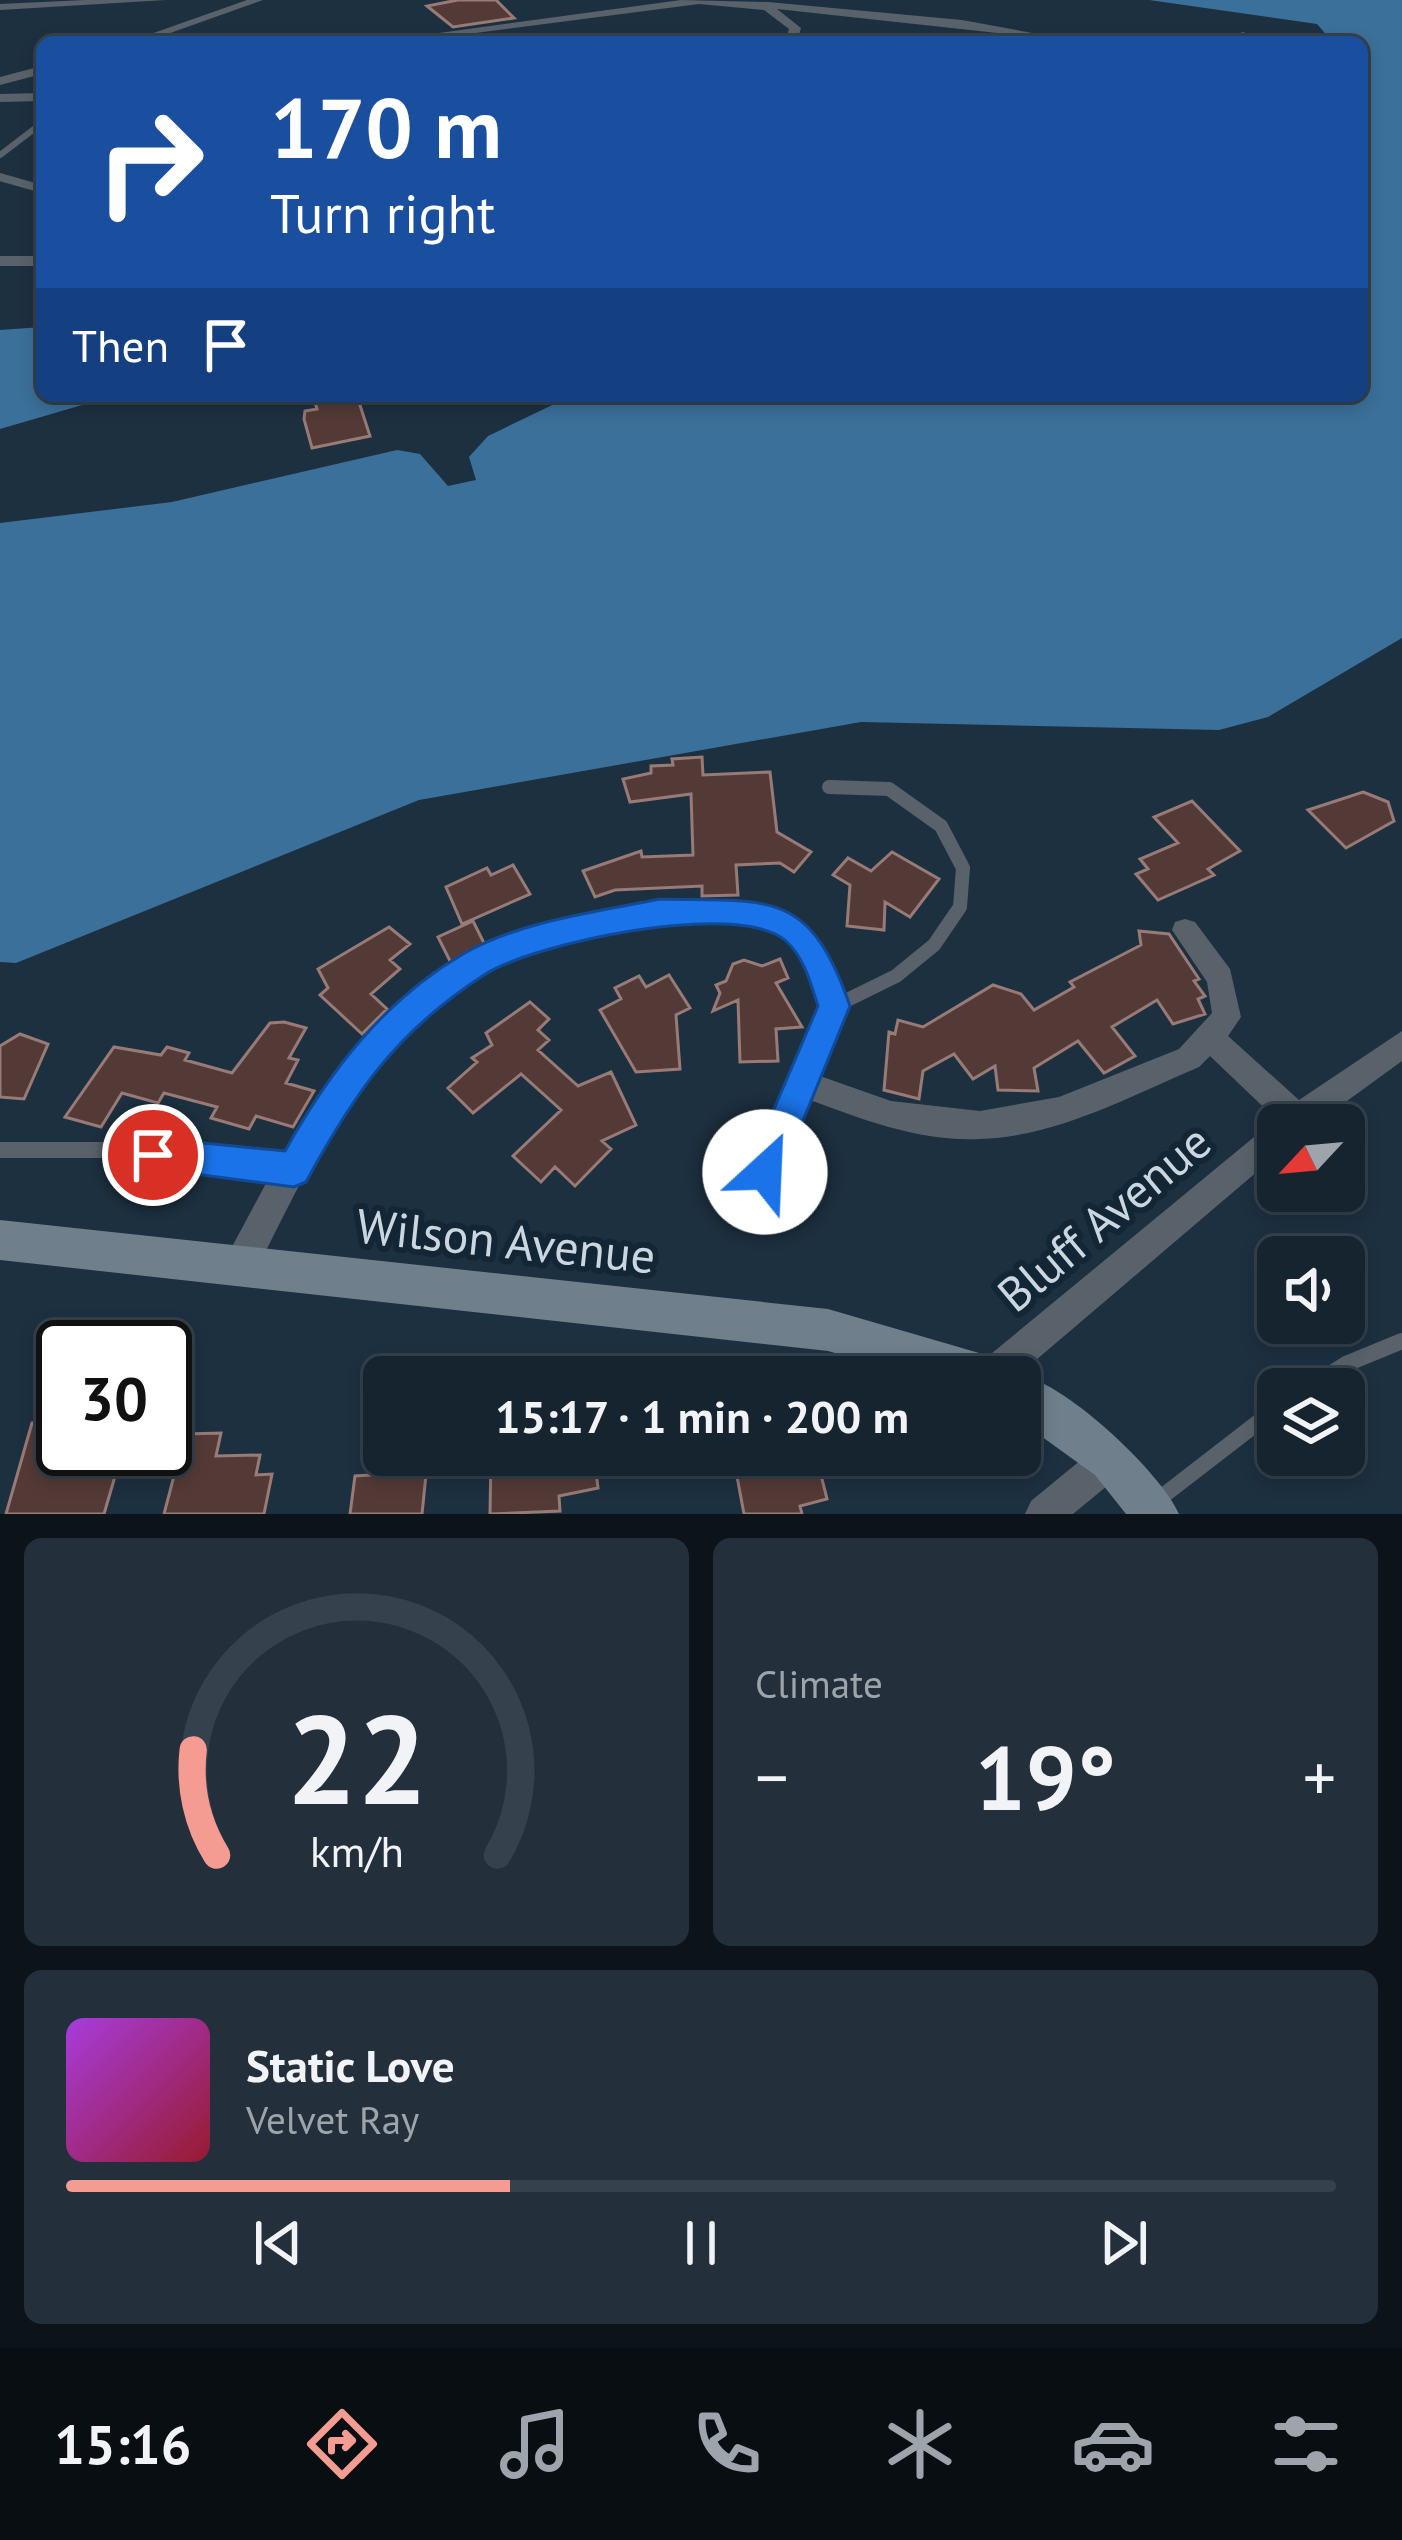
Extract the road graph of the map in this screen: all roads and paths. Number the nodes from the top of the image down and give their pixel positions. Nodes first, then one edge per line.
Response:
1 (161, 0) edge
2 (258, 0) edge
3 (748, 4) junction
4 (0, 7) edge
5 (1244, 35) dead end
6 (152, 36) edge
7 (423, 36) edge
8 (793, 36) edge
9 (1042, 36) edge
10 (1240, 36) edge
11 (36, 72) edge
12 (0, 81) edge
13 (36, 97) edge
14 (0, 98) edge
15 (36, 128) edge
16 (0, 155) edge
17 (0, 177) edge
18 (36, 187) edge
19 (0, 261) edge
20 (36, 261) edge
21 (829, 788) dead end
22 (1185, 930) dead end
23 (834, 1006) junction
24 (1209, 1037) junction
25 (1402, 1044) edge
26 (805, 1085) junction
27 (1268, 1104) edge
28 (1319, 1104) edge
29 (0, 1150) edge
30 (1257, 1154) edge
31 (294, 1169) junction
32 (765, 1172) dead end
33 (0, 1240) edge
34 (240, 1266) junction
35 (1402, 1341) edge
36 (915, 1356) edge
37 (1031, 1356) edge
38 (1340, 1368) edge
39 (1041, 1410) edge
40 (1257, 1424) edge
41 (1111, 1460) junction
42 (1153, 1510) edge
43 (1044, 1514) edge

1 - 4 street
2 - 6 street
3 - 7 street
3 - 8 street
3 - 9 street
5 - 10 street
11 - 12 street
13 - 14 street
15 - 16 lane
17 - 18 lane
19 - 20 street
21 - 23 lane
22 - 24 street
23 - 26 street
23 - 31 street
24 - 26 street
24 - 27 street
25 - 28 street, Bluff Avenue
26 - 32 street
29 - 31 lane
30 - 37 street, Bluff Avenue
31 - 34 street
33 - 34 main road, Wilson Avenue
34 - 36 main road, Wilson Avenue
35 - 38 lane
39 - 41 main road, Wilson Avenue
40 - 42 lane
41 - 42 main road, Wilson Avenue
41 - 43 street

